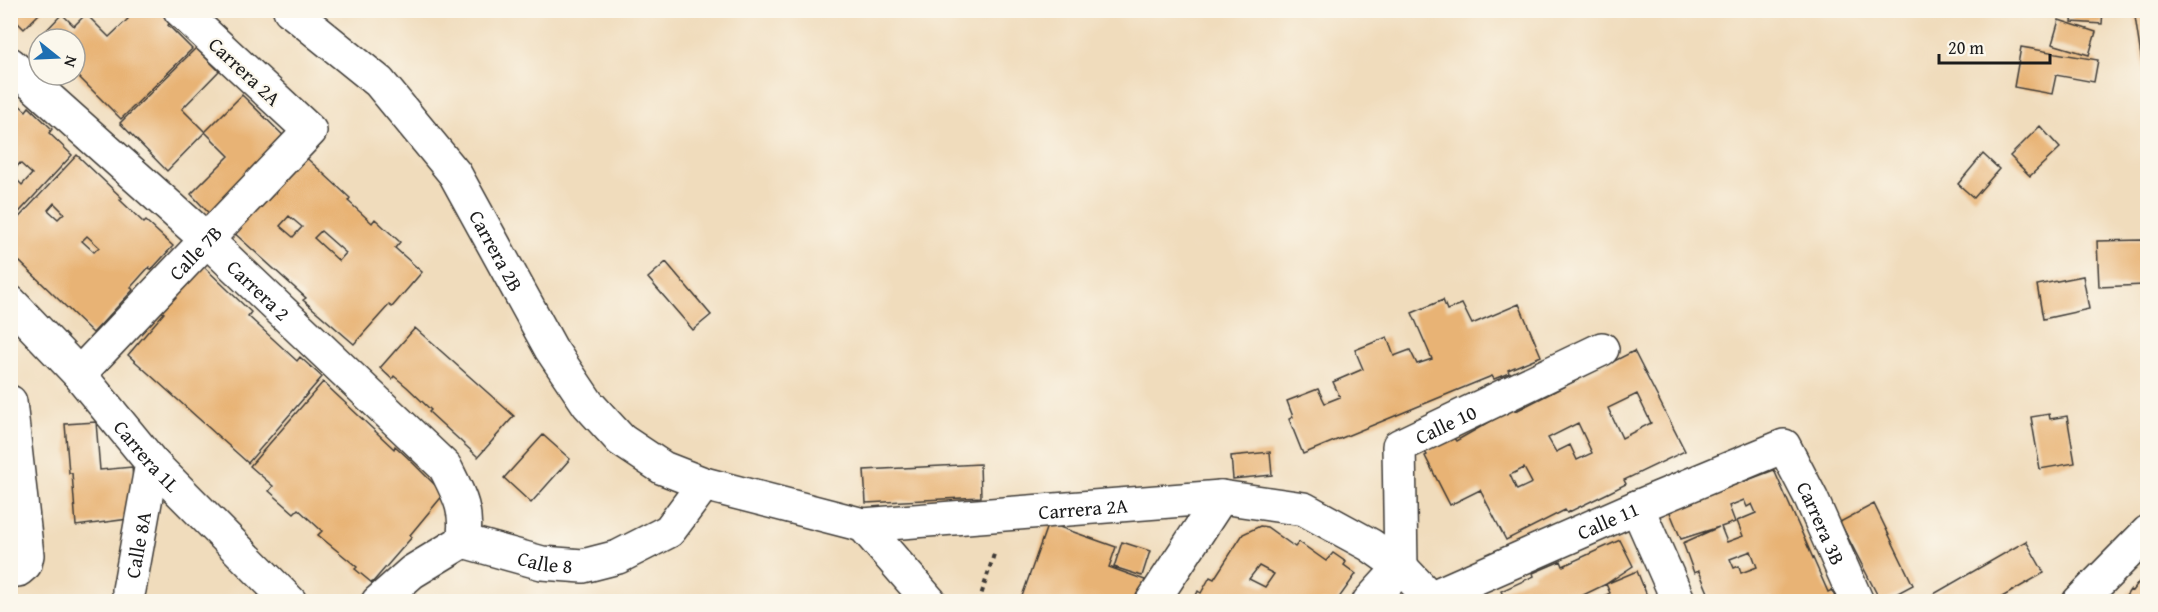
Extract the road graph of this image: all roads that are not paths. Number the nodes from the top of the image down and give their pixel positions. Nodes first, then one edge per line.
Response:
1 (180, 10) edge
2 (290, 10) edge
3 (10, 64) edge
4 (310, 131) joint
5 (207, 240) junction
6 (10, 302) edge
7 (1602, 349) dead end
8 (79, 374) junction
9 (10, 402) edge
10 (1784, 446) joint
11 (152, 463) junction
12 (704, 484) junction
13 (1221, 497) junction
14 (1638, 507) junction
15 (863, 525) junction
16 (2148, 532) edge
17 (463, 541) junction
18 (19, 563) edge
19 (1401, 567) junction
20 (129, 590) dead end
21 (1432, 600) edge
22 (290, 602) edge
23 (378, 602) edge
24 (930, 602) edge
25 (1152, 602) edge
26 (1369, 602) edge
27 (1679, 602) edge
28 (1857, 602) edge
29 (2079, 602) edge

1 - 4 street, Carrera 2A
2 - 12 street, Carrera 2B
3 - 5 street, Carrera 2
4 - 5 street, Calle 7B
5 - 8 street, Calle 7B
5 - 17 street, Carrera 2
6 - 8 street, Carrera 1L
7 - 19 street, Calle 10
8 - 11 street, Carrera 1L
9 - 18 street
10 - 14 street, Calle 11
10 - 28 street, Carrera 3B
11 - 20 street, Calle 8A
11 - 22 street, Carrera 1L
12 - 15 street, Carrera 2A
12 - 17 street, Calle 8
13 - 15 street, Carrera 2A
13 - 19 street, Carrera 2A
13 - 25 street
14 - 21 street, Calle 11
14 - 27 street
15 - 24 street
16 - 29 street
17 - 23 street
19 - 21 street, Carrera 2A
19 - 26 street

